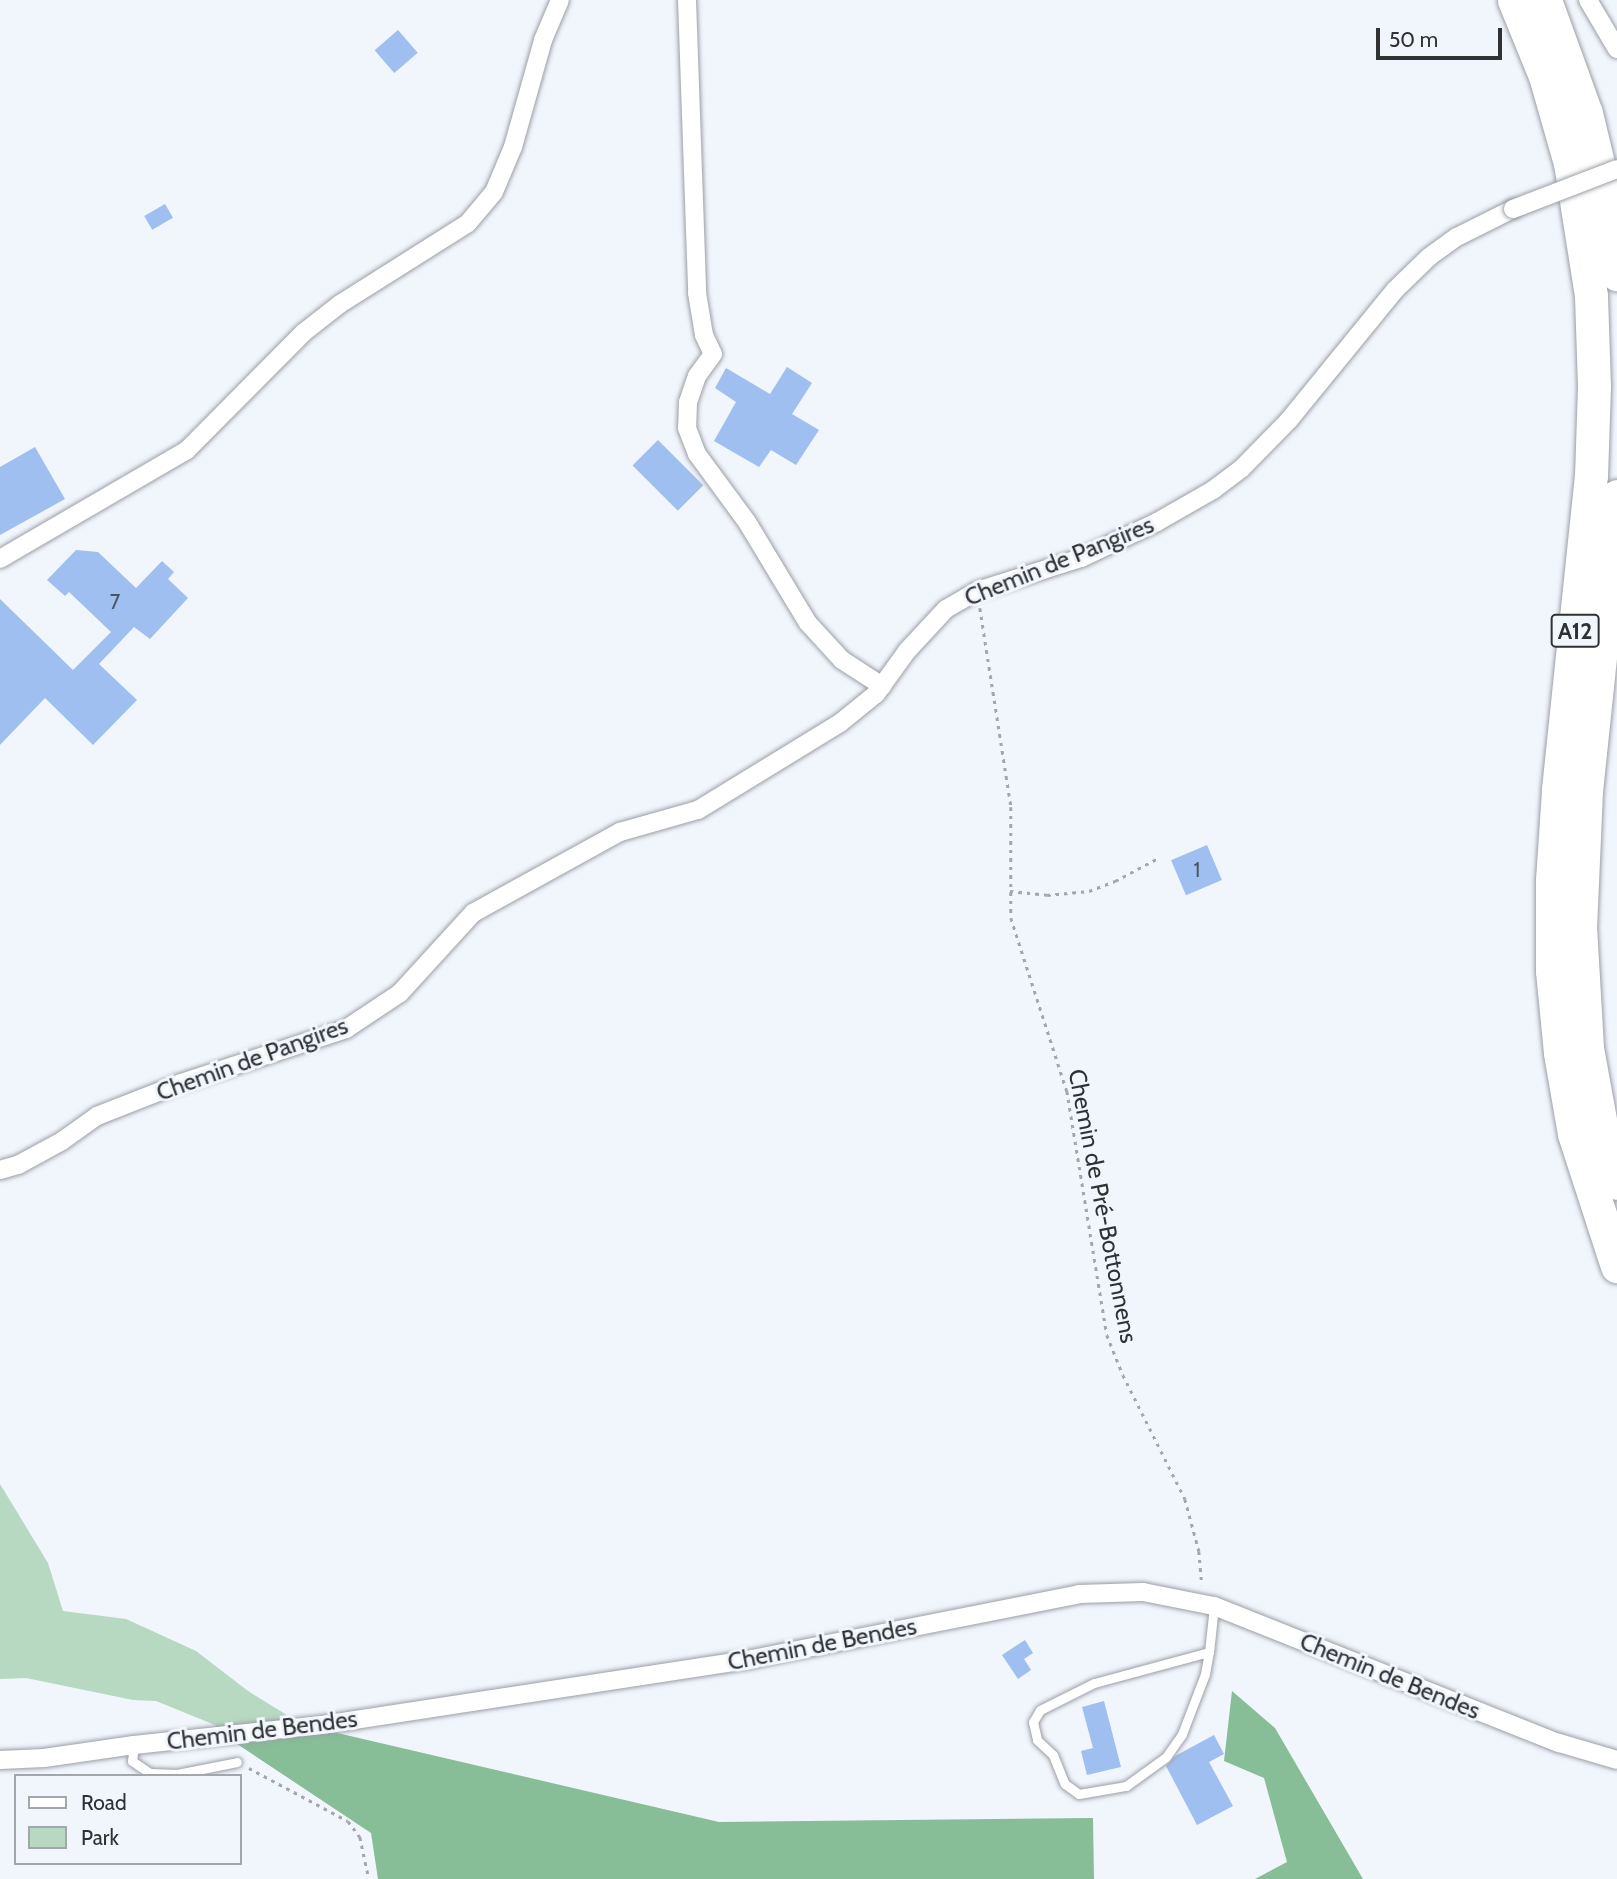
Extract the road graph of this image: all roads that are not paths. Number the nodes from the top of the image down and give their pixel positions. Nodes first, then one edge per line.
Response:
1 (560, 0) edge
2 (687, 0) edge
3 (1514, 0) edge
4 (1545, 0) edge
5 (1588, 0) edge
6 (1617, 49) edge
7 (1617, 169) edge
8 (1617, 274) edge
9 (1617, 496) edge
10 (0, 559) edge
11 (881, 686) junction
12 (0, 1170) edge
13 (1617, 1182) edge
14 (1617, 1266) edge
15 (1207, 1604) junction
16 (1209, 1652) junction
17 (134, 1745) junction
18 (0, 1760) edge
19 (1617, 1760) edge
20 (237, 1762) road end

1 - 10 street
2 - 11 street
3 - 14 highway, A12
4 - 8 highway
5 - 6 street
7 - 11 street, Chemin de Pangires, bridge
9 - 13 highway, A12
11 - 12 street, Chemin de Pangires
15 - 16 lane
15 - 17 street, Chemin de Bendes
15 - 19 street, Chemin de Bendes
16 - 16 lane
17 - 18 street, Chemin de Bendes
17 - 20 lane

